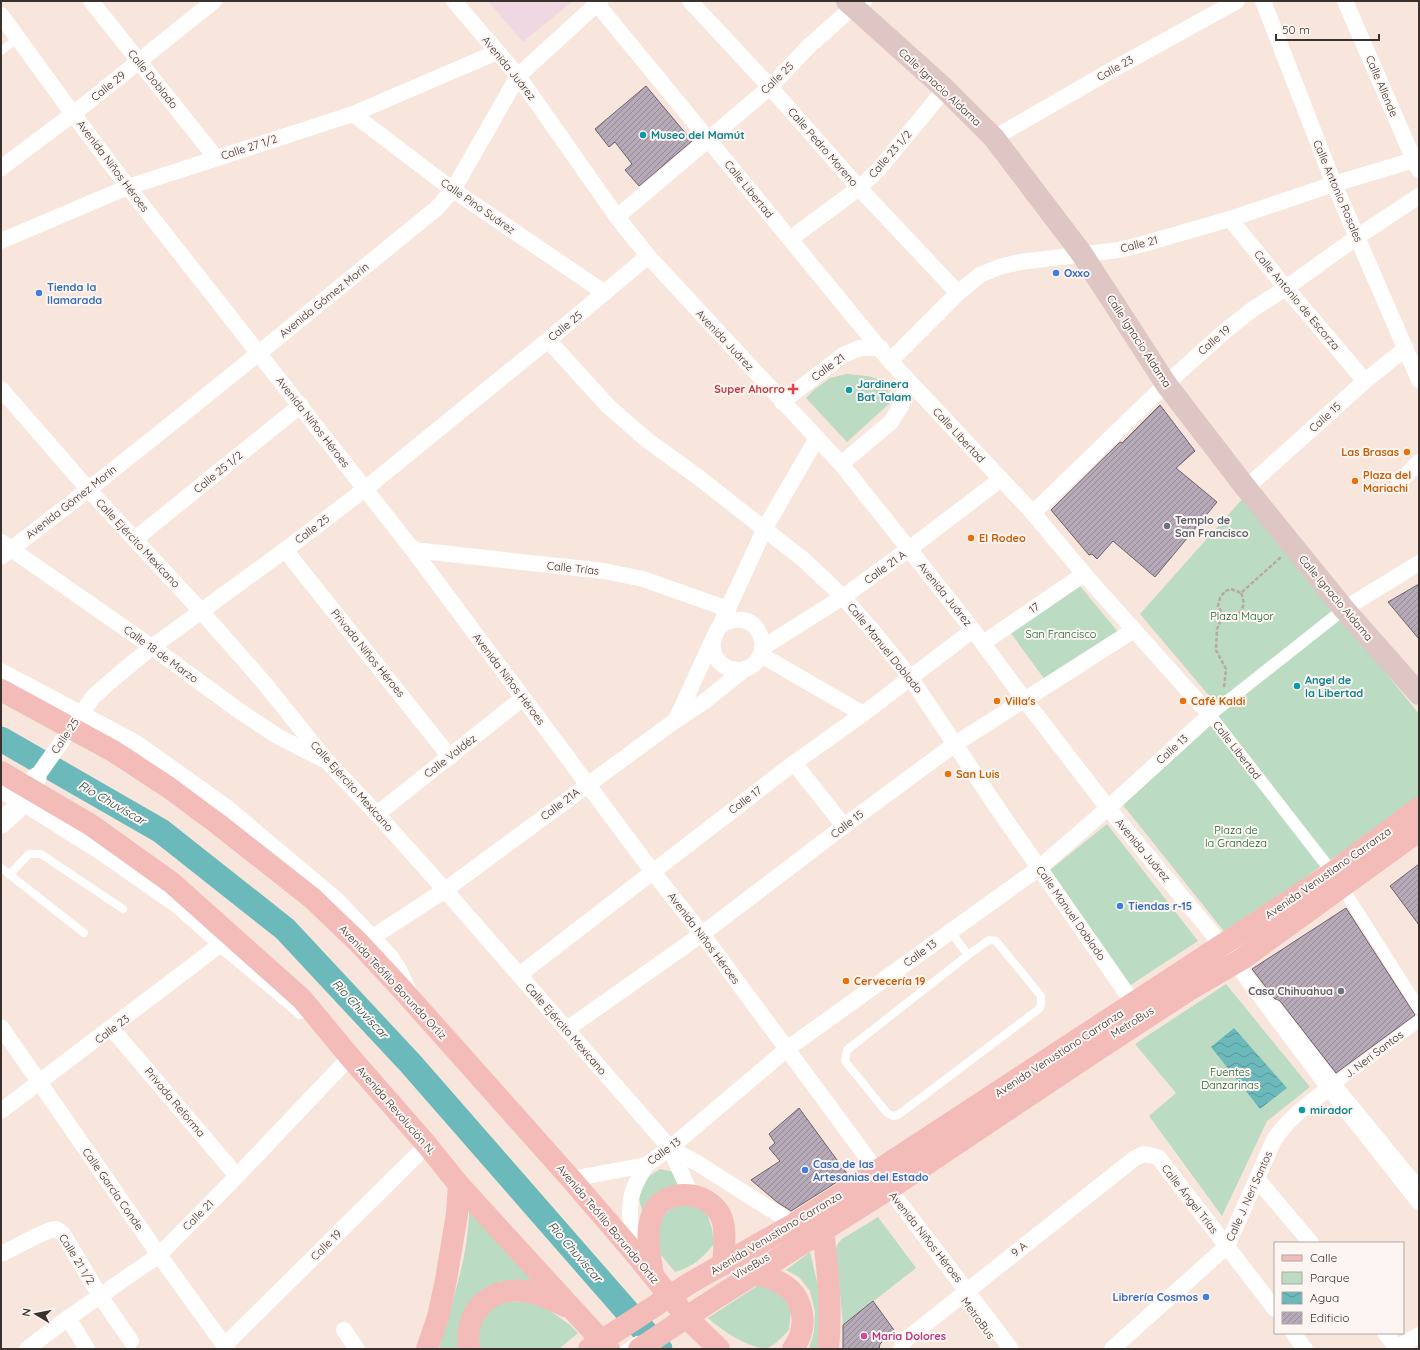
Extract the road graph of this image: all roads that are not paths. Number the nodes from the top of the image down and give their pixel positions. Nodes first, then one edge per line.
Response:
1 (91, 1) edge
2 (214, 1) edge
3 (454, 1) edge
4 (690, 1) edge
5 (1237, 1) edge
6 (1263, 1) edge
7 (1346, 1) edge
8 (599, 2) edge
9 (854, 3) edge
10 (1215, 6) edge
11 (1, 14) edge
12 (18, 38) junction
13 (1, 51) edge
14 (497, 52) junction
15 (138, 61) junction
16 (518, 76) junction
17 (770, 86) junction
18 (945, 89) junction
19 (73, 114) junction
20 (353, 114) junction
21 (994, 138) junction
22 (709, 139) junction
23 (216, 158) junction
24 (1416, 165) edge
25 (1, 168) edge
26 (1334, 184) junction
27 (128, 187) junction
28 (859, 188) junction
29 (453, 190) junction
30 (1419, 196) edge
31 (617, 217) junction
32 (1230, 219) junction
33 (1357, 237) junction
34 (790, 239) junction
35 (1, 241) edge
36 (1082, 254) junction
37 (648, 256) junction
38 (1286, 288) junction
39 (605, 293) junction
40 (958, 293) junction
41 (548, 340) junction
42 (881, 348) junction
43 (1406, 348) junction
44 (259, 353) junction
45 (890, 361) junction
46 (907, 379) junction
47 (1419, 380) edge
48 (1366, 381) junction
49 (1166, 384) junction
50 (1, 389) edge
51 (782, 402) junction
52 (301, 406) junction
53 (817, 438) junction
54 (1419, 462) edge
55 (841, 464) junction
56 (1001, 479) junction
57 (1399, 482) dead end
58 (1246, 488) junction
59 (88, 489) junction
60 (365, 489) junction
61 (1033, 513) junction
62 (765, 528) junction
63 (135, 539) junction
64 (4, 549) edge
65 (909, 549) junction
66 (285, 550) junction
67 (413, 550) junction
68 (1419, 563) edge
69 (1084, 574) junction
70 (843, 597) junction
71 (728, 609) junction
72 (1344, 609) junction
73 (201, 611) junction
74 (720, 626) junction
75 (973, 630) junction
76 (1134, 630) junction
77 (712, 641) junction
78 (983, 643) junction
79 (152, 647) junction
80 (762, 652) junction
81 (745, 669) junction
82 (1, 671) edge
83 (910, 677) junction
84 (1, 690) edge
85 (1419, 694) edge
86 (523, 698) junction
87 (1024, 699) junction
88 (80, 714) junction
89 (863, 714) junction
90 (1210, 715) junction
91 (676, 720) junction
92 (955, 744) junction
93 (450, 757) junction
94 (326, 760) junction
95 (794, 763) junction
96 (1, 772) edge
97 (36, 778) joint
98 (587, 784) junction
99 (1, 791) edge
100 (23, 803) junction
101 (1108, 808) junction
102 (1419, 808) edge
103 (377, 814) junction
104 (1, 823) edge
105 (844, 826) junction
106 (1419, 830) edge
107 (1325, 863) dead end
108 (1, 868) edge
109 (1039, 868) junction
110 (652, 871) junction
111 (10, 874) junction
112 (1342, 887) junction
113 (445, 890) junction
114 (123, 909) dead end
115 (950, 931) junction
116 (84, 933) dead end
117 (702, 934) junction
118 (373, 937) junction
119 (221, 944) junction
120 (1222, 945) junction
121 (968, 955) junction
122 (1235, 963) junction
123 (519, 975) junction
124 (414, 1004) junction
125 (1134, 1004) junction
126 (1419, 1008) edge
127 (1419, 1021) edge
128 (1, 1027) edge
129 (112, 1028) junction
130 (567, 1029) junction
131 (329, 1032) junction
132 (787, 1049) junction
133 (350, 1057) junction
134 (40, 1083) junction
135 (1333, 1085) junction
136 (1, 1112) edge
137 (427, 1145) junction
138 (670, 1148) junction
139 (1144, 1154) joint
140 (918, 1160) dead end
141 (646, 1165) junction
142 (237, 1176) junction
143 (1257, 1178) junction
144 (571, 1179) junction
145 (885, 1182) junction
146 (1419, 1183) edge
147 (459, 1185) junction
148 (691, 1195) junction
149 (1419, 1202) edge
150 (828, 1223) junction
151 (794, 1224) junction
152 (1310, 1242) edge
153 (1227, 1246) junction
154 (633, 1251) junction
155 (1, 1254) edge
156 (159, 1255) junction
157 (723, 1265) junction
158 (754, 1270) junction
159 (654, 1278) junction
160 (964, 1292) junction
161 (100, 1296) junction
162 (696, 1306) junction
163 (1274, 1308) edge
164 (573, 1309) junction
165 (674, 1315) dead end
166 (68, 1318) junction
167 (344, 1330) dead end
168 (1294, 1334) edge
169 (1386, 1334) edge
170 (1419, 1335) edge
171 (131, 1341) dead end
172 (641, 1343) edge
173 (226, 1347) edge
174 (27, 1349) edge
175 (87, 1349) edge
176 (357, 1349) edge
177 (427, 1349) edge
178 (469, 1349) edge
179 (589, 1349) edge
180 (609, 1349) edge
181 (624, 1349) edge
182 (719, 1349) edge
183 (792, 1349) edge
184 (828, 1349) edge
185 (901, 1349) edge
186 (1001, 1349) edge
187 (1011, 1349) edge
188 (1112, 1349) edge
189 (1305, 1349) edge
190 (1397, 1349) edge

1 - 15 street, Calle Doblado
2 - 15 street, Calle 29
3 - 14 street, Avenida Juárez
4 - 17 street, Calle Pedro Moreno
5 - 10 street, Calle 23
6 - 26 street, Calle Antonio Rosales
7 - 24 street, Calle Allende
8 - 16 street, Avenida Gómez Morín
8 - 22 street, Calle Libertad
9 - 17 street, Calle 25
9 - 18 main road, Calle Ignacio Aldama
10 - 21 street, Calle 23
11 - 12 street, Avenida Niños Héroes
12 - 13 lane
12 - 19 street, Avenida Niños Héroes
14 - 16 street, Avenida Juárez
14 - 20 street, Calle 27 1/2
15 - 19 street, Calle 29
15 - 23 street, Calle Doblado
16 - 29 street, Avenida Gómez Morín
16 - 31 street, Avenida Juárez
17 - 22 street, Calle 25
17 - 28 street, Calle Pedro Moreno
18 - 21 main road, Calle Ignacio Aldama
18 - 28 street, Calle 23 1/2
19 - 25 street, Calle 29
19 - 27 street, Avenida Niños Héroes
20 - 23 street, Calle 27 1/2
20 - 29 street, Calle Pino Suárez
21 - 36 main road, Calle Ignacio Aldama
22 - 31 street, Calle 25
22 - 34 street, Calle Libertad
23 - 27 street, Calle 27 1/2
24 - 26 street, Calle 21
26 - 32 street, Calle 21
26 - 33 street, Calle Antonio Rosales
27 - 35 street, Calle 27 1/2
27 - 44 street, Avenida Niños Héroes
28 - 34 street, Calle 23 1/2
28 - 40 street, Calle Pedro Moreno
29 - 39 street, Calle Pino Suárez
29 - 44 street, Avenida Gómez Morín
30 - 33 street, Calle 19
31 - 37 street, Avenida Juárez
32 - 36 street, Calle 21
32 - 38 street, Calle Antonio de Escorza
33 - 38 street, Calle 19
33 - 43 street, Calle Antonio Rosales
34 - 42 street, Calle Libertad
36 - 40 street, Calle 21
36 - 49 main road, Calle Ignacio Aldama
37 - 39 street, Calle 25
37 - 51 street, Avenida Juárez
38 - 48 street, Calle Antonio de Escorza
38 - 49 street, Calle 19
39 - 41 street, Calle 25
40 - 45 street, Calle 21
41 - 60 street, Calle 25
41 - 62 street, Calle Manuel Doblado
42 - 45 street, Calle Libertad
42 - 51 street, Calle 21
43 - 47 street, Calle Antonio Rosales
43 - 48 street, Calle 15
44 - 52 street, Avenida Niños Héroes
44 - 59 street, Avenida Gómez Morín
45 - 46 street, Calle Libertad
46 - 55 street
46 - 56 street, Calle Libertad
48 - 58 street, Calle 15
49 - 58 main road, Calle Ignacio Aldama
49 - 61 street, Calle 19
50 - 59 street, Calle Ejército Mexicano
51 - 53 street, Avenida Juárez
52 - 60 street, Avenida Niños Héroes
52 - 63 street, Calle 25 1/2
53 - 55 street, Avenida Juárez
53 - 62 street
54 - 57 street
55 - 65 street, Avenida Juárez
56 - 61 street, Calle Libertad
56 - 65 street, Calle 21 A
58 - 72 main road, Calle Ignacio Aldama
59 - 63 street, Calle Ejército Mexicano
59 - 64 street, Avenida Gómez Morín
60 - 66 street, Calle 25
60 - 67 street, Avenida Niños Héroes
61 - 69 street, Calle Libertad
62 - 70 street, Calle Manuel Doblado
62 - 71 street
63 - 73 street, Calle Ejército Mexicano
64 - 79 street, Calle 18 de Marzo
65 - 70 street, Calle 21 A
65 - 75 street, Avenida Juárez
66 - 73 street, Calle 25
66 - 93 street, Privada Niños Héroes
67 - 71 street, Calle Trías
67 - 86 street, Avenida Niños Héroes
68 - 72 street
69 - 76 street, Calle Libertad
69 - 78 street, 17
70 - 80 street, Calle 21 A
70 - 83 street, Calle Manuel Doblado
71 - 74 street
72 - 85 main road, Calle Ignacio Aldama
72 - 90 street
73 - 79 street, Calle 25
73 - 94 street, Calle Ejército Mexicano
74 - 77 street
74 - 80 street
75 - 78 street, Avenida Juárez
75 - 83 street, Calle 17
76 - 87 street, Calle 15
76 - 90 street, Calle Libertad
77 - 81 street
77 - 91 street
78 - 87 street, Avenida Juárez
79 - 88 street, Calle 25
79 - 94 street, Calle 18 de Marzo
80 - 81 street
80 - 89 street
81 - 91 street, Calle 21A
82 - 88 street
83 - 89 street, Calle 17
83 - 92 street, Calle Manuel Doblado
84 - 124 main road, Avenida Teófilo Borunda Ortiz
86 - 93 street, Calle Valdéz
86 - 98 street, Avenida Niños Héroes
87 - 92 street, Calle 15
87 - 101 street, Avenida Juárez
88 - 97 street, Calle 25
88 - 118 street
89 - 95 street, Calle 17
90 - 101 street, Calle 13
90 - 107 street, Calle Libertad
91 - 98 street, Calle 21A
92 - 105 street, Calle 15
92 - 109 street, Calle Manuel Doblado
93 - 103 street, Calle Valdéz
94 - 103 street, Calle Ejército Mexicano
95 - 105 street
95 - 110 street, Calle 17
96 - 131 main road, Avenida Revolución N.
97 - 100 street, Calle 25
98 - 110 street, Avenida Niños Héroes
98 - 113 street, Calle 21A
99 - 100 street
100 - 104 street, Calle 25
100 - 119 street
101 - 109 street, Calle 13
101 - 120 street, Avenida Juárez
102 - 120 main road, Avenida Venustiano Carranza
103 - 113 street, Calle Ejército Mexicano
105 - 117 street, Calle 15
106 - 112 main road, Avenida Venustiano Carranza
108 - 111 lane
109 - 115 street, Calle 13
109 - 125 street, Calle Manuel Doblado
110 - 117 street, Avenida Niños Héroes
110 - 123 street, Calle 17
111 - 114 lane
111 - 116 lane
112 - 122 main road, Avenida Venustiano Carranza
112 - 126 street
113 - 118 street, Calle 21A
113 - 123 street, Calle Ejército Mexicano
115 - 121 lane
115 - 132 street, Calle 13
117 - 130 street, Calle 15
117 - 132 street, Avenida Niños Héroes
118 - 124 street
119 - 129 street, Calle 23
119 - 131 street
120 - 122 street, Avenida Juárez
120 - 125 main road, Avenida Venustiano Carranza
121 - 121 lane
122 - 135 street, Avenida Juárez
122 - 140 lane, MetroBus
122 - 145 main road, Avenida Venustiano Carranza
123 - 130 street, Calle Ejército Mexicano
124 - 144 main road, Avenida Teófilo Borunda Ortiz
125 - 145 main road, Avenida Venustiano Carranza
127 - 135 street, J. Neri Santos
128 - 134 street, Calle García Conde
129 - 134 street, Calle 23
129 - 142 street, Privada Reforma
130 - 138 street, Calle Ejército Mexicano
131 - 133 main road, Avenida Revolución N.
132 - 138 street, Calle 13
132 - 145 street, Avenida Niños Héroes
133 - 137 main road, Avenida Revolución N.
133 - 142 street, Calle 21
134 - 136 street, Calle 23
134 - 156 street, Calle García Conde
135 - 143 street, Calle J. Neri Santos
135 - 146 lane
135 - 149 street, Avenida Juárez
137 - 147 main road, Avenida Revolución N.
137 - 173 street, Calle 19
138 - 141 street, Calle 13
138 - 148 street
138 - 151 street
139 - 153 street, Calle Ángel Trías
139 - 160 street, 9 A
141 - 144 street, Calle 13
141 - 154 street
142 - 156 street, Calle 21
143 - 152 street
143 - 153 street, Calle J. Neri Santos
144 - 154 main road, Avenida Teófilo Borunda Ortiz
145 - 150 main road, Avenida Venustiano Carranza
145 - 151 main road, Avenida Venustiano Carranza
145 - 160 street, Avenida Niños Héroes
147 - 164 main road, Avenida Revolución N.
147 - 177 main road
148 - 157 main road
148 - 159 main road
150 - 158 main road, Avenida Venustiano Carranza
150 - 184 main road
151 - 157 main road, Avenida Venustiano Carranza
153 - 163 street, Calle Ángel Trías
153 - 188 street, Calle J. Neri Santos
154 - 159 main road, Avenida Teófilo Borunda Ortiz
155 - 161 street, Calle 21 1/2
156 - 161 street, Calle 21
156 - 173 street, Calle García Conde
157 - 179 main road, Avenida Venustiano Carranza
158 - 162 main road, Avenida Venustiano Carranza
158 - 183 main road
159 - 182 main road, Avenida Teófilo Borunda Ortiz
160 - 185 street, 9 A
160 - 186 lane, MetroBus
160 - 187 street, Avenida Niños Héroes
161 - 166 street, Calle 21
161 - 171 street, Calle 21 1/2
162 - 165 lane
162 - 172 main road, Avenida Venustiano Carranza
164 - 178 main road
164 - 180 main road, Avenida Revolución N.
166 - 174 street, Calle 21
166 - 175 street
167 - 176 street
168 - 189 street
169 - 190 street
170 - 190 street
172 - 181 lane

